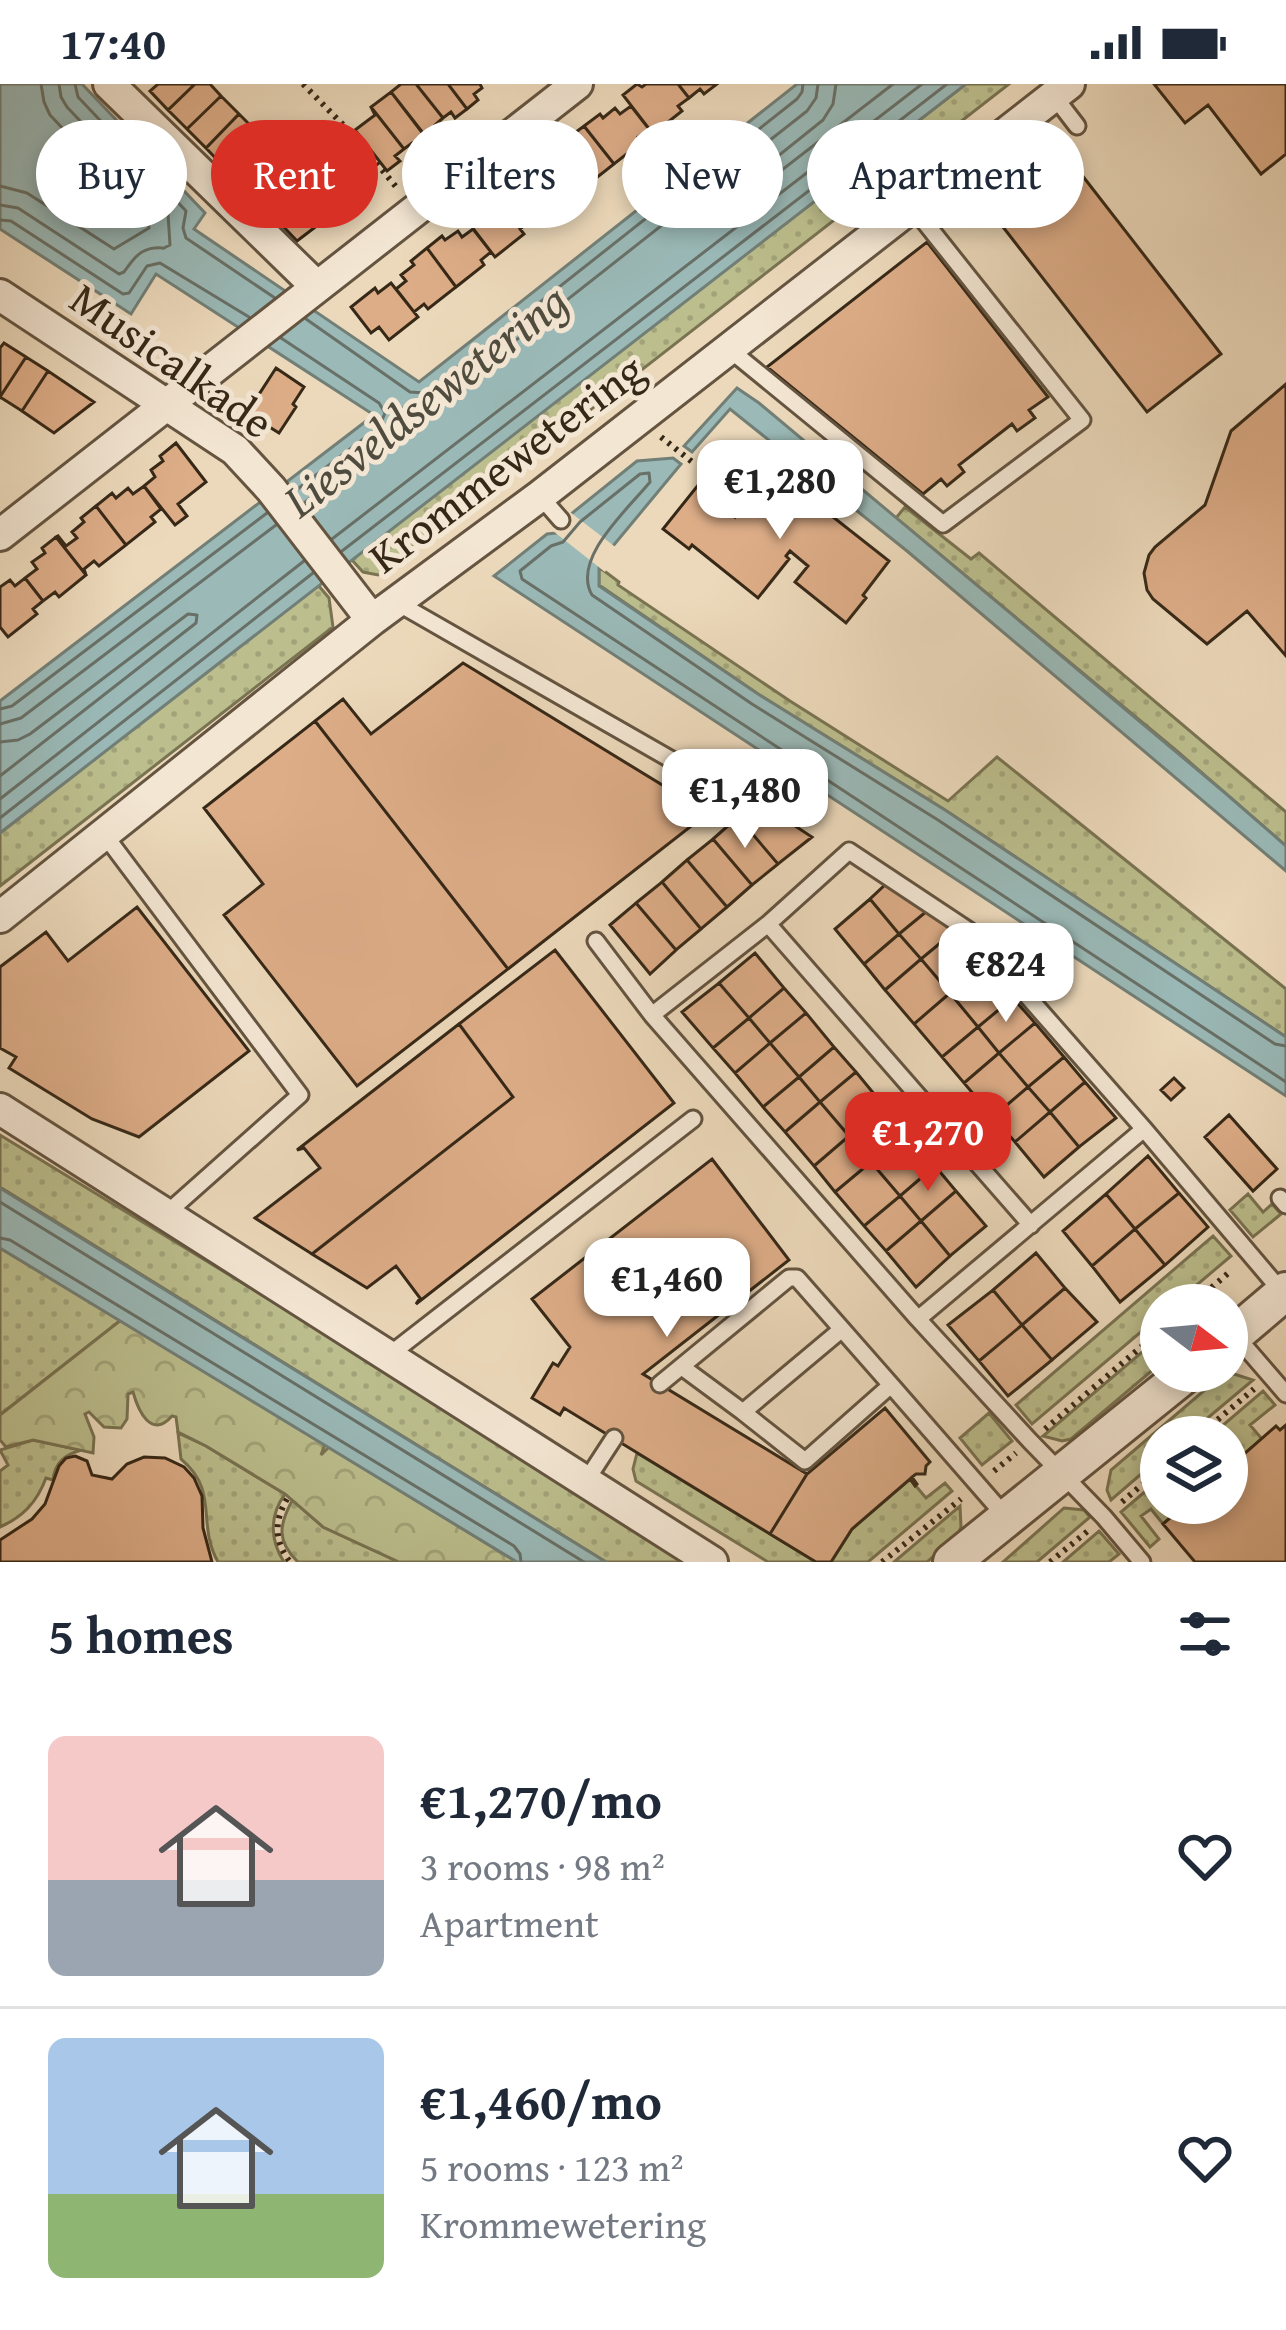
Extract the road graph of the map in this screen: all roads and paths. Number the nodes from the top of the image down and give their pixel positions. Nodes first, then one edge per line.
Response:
1 (109, 84) edge
2 (303, 84) edge
3 (577, 84) edge
4 (1061, 90) edge
5 (530, 120) edge
6 (1022, 120) edge
7 (1074, 120) edge
8 (402, 193) edge
9 (402, 219) edge
10 (884, 228) edge
11 (929, 228) edge
12 (309, 292) junction
13 (0, 296) edge
14 (729, 349) junction
15 (168, 404) junction
16 (679, 452) dead end
17 (693, 463) dead end
18 (540, 496) junction
19 (6, 520) edge
20 (561, 520) dead end
21 (384, 611) junction
22 (726, 791) dead end
23 (104, 834) junction
24 (0, 917) edge
25 (768, 924) junction
26 (596, 941) dead end
27 (652, 1015) junction
28 (0, 1108) edge
29 (694, 1119) dead end
30 (1144, 1129) junction
31 (166, 1214) junction
32 (1031, 1226) junction
33 (1285, 1294) edge
34 (918, 1319) junction
35 (1248, 1324) edge
36 (842, 1329) junction
37 (1248, 1354) edge
38 (388, 1356) junction
39 (682, 1367) junction
40 (1270, 1375) junction
41 (660, 1384) dead end
42 (891, 1385) junction
43 (1163, 1392) edge
44 (1286, 1394) edge
45 (743, 1412) junction
46 (1222, 1416) edge
47 (614, 1438) dead end
48 (1062, 1472) junction
49 (586, 1481) junction
50 (287, 1499) dead end
51 (1006, 1517) junction
52 (290, 1562) edge
53 (712, 1562) edge
54 (952, 1562) edge
55 (1142, 1562) edge

1 - 12 street
2 - 8 path
3 - 5 street
4 - 6 street, Krommewetering
4 - 7 lane
9 - 12 street
10 - 14 street, Krommewetering
11 - 14 lane
12 - 15 street
13 - 15 street, Musicalkade
14 - 18 street, Krommewetering
15 - 19 street
15 - 21 street, Musicalkade
16 - 17 path
18 - 20 lane
18 - 21 street, Krommewetering
21 - 22 lane
21 - 23 street, Krommewetering
23 - 24 street, Krommewetering
23 - 31 lane
25 - 27 lane
25 - 30 lane
25 - 32 lane
26 - 27 lane
27 - 34 lane
28 - 31 street
29 - 38 lane
30 - 32 lane
30 - 33 lane
31 - 38 street
32 - 34 lane
33 - 35 street
34 - 48 lane
36 - 39 lane
36 - 42 lane
36 - 45 lane
37 - 40 lane
38 - 49 street
39 - 41 lane
39 - 45 lane
40 - 44 lane
40 - 46 path
42 - 45 lane
42 - 51 lane
43 - 48 street
47 - 49 lane
48 - 51 street
48 - 55 lane
49 - 53 street
50 - 52 path
51 - 54 street

